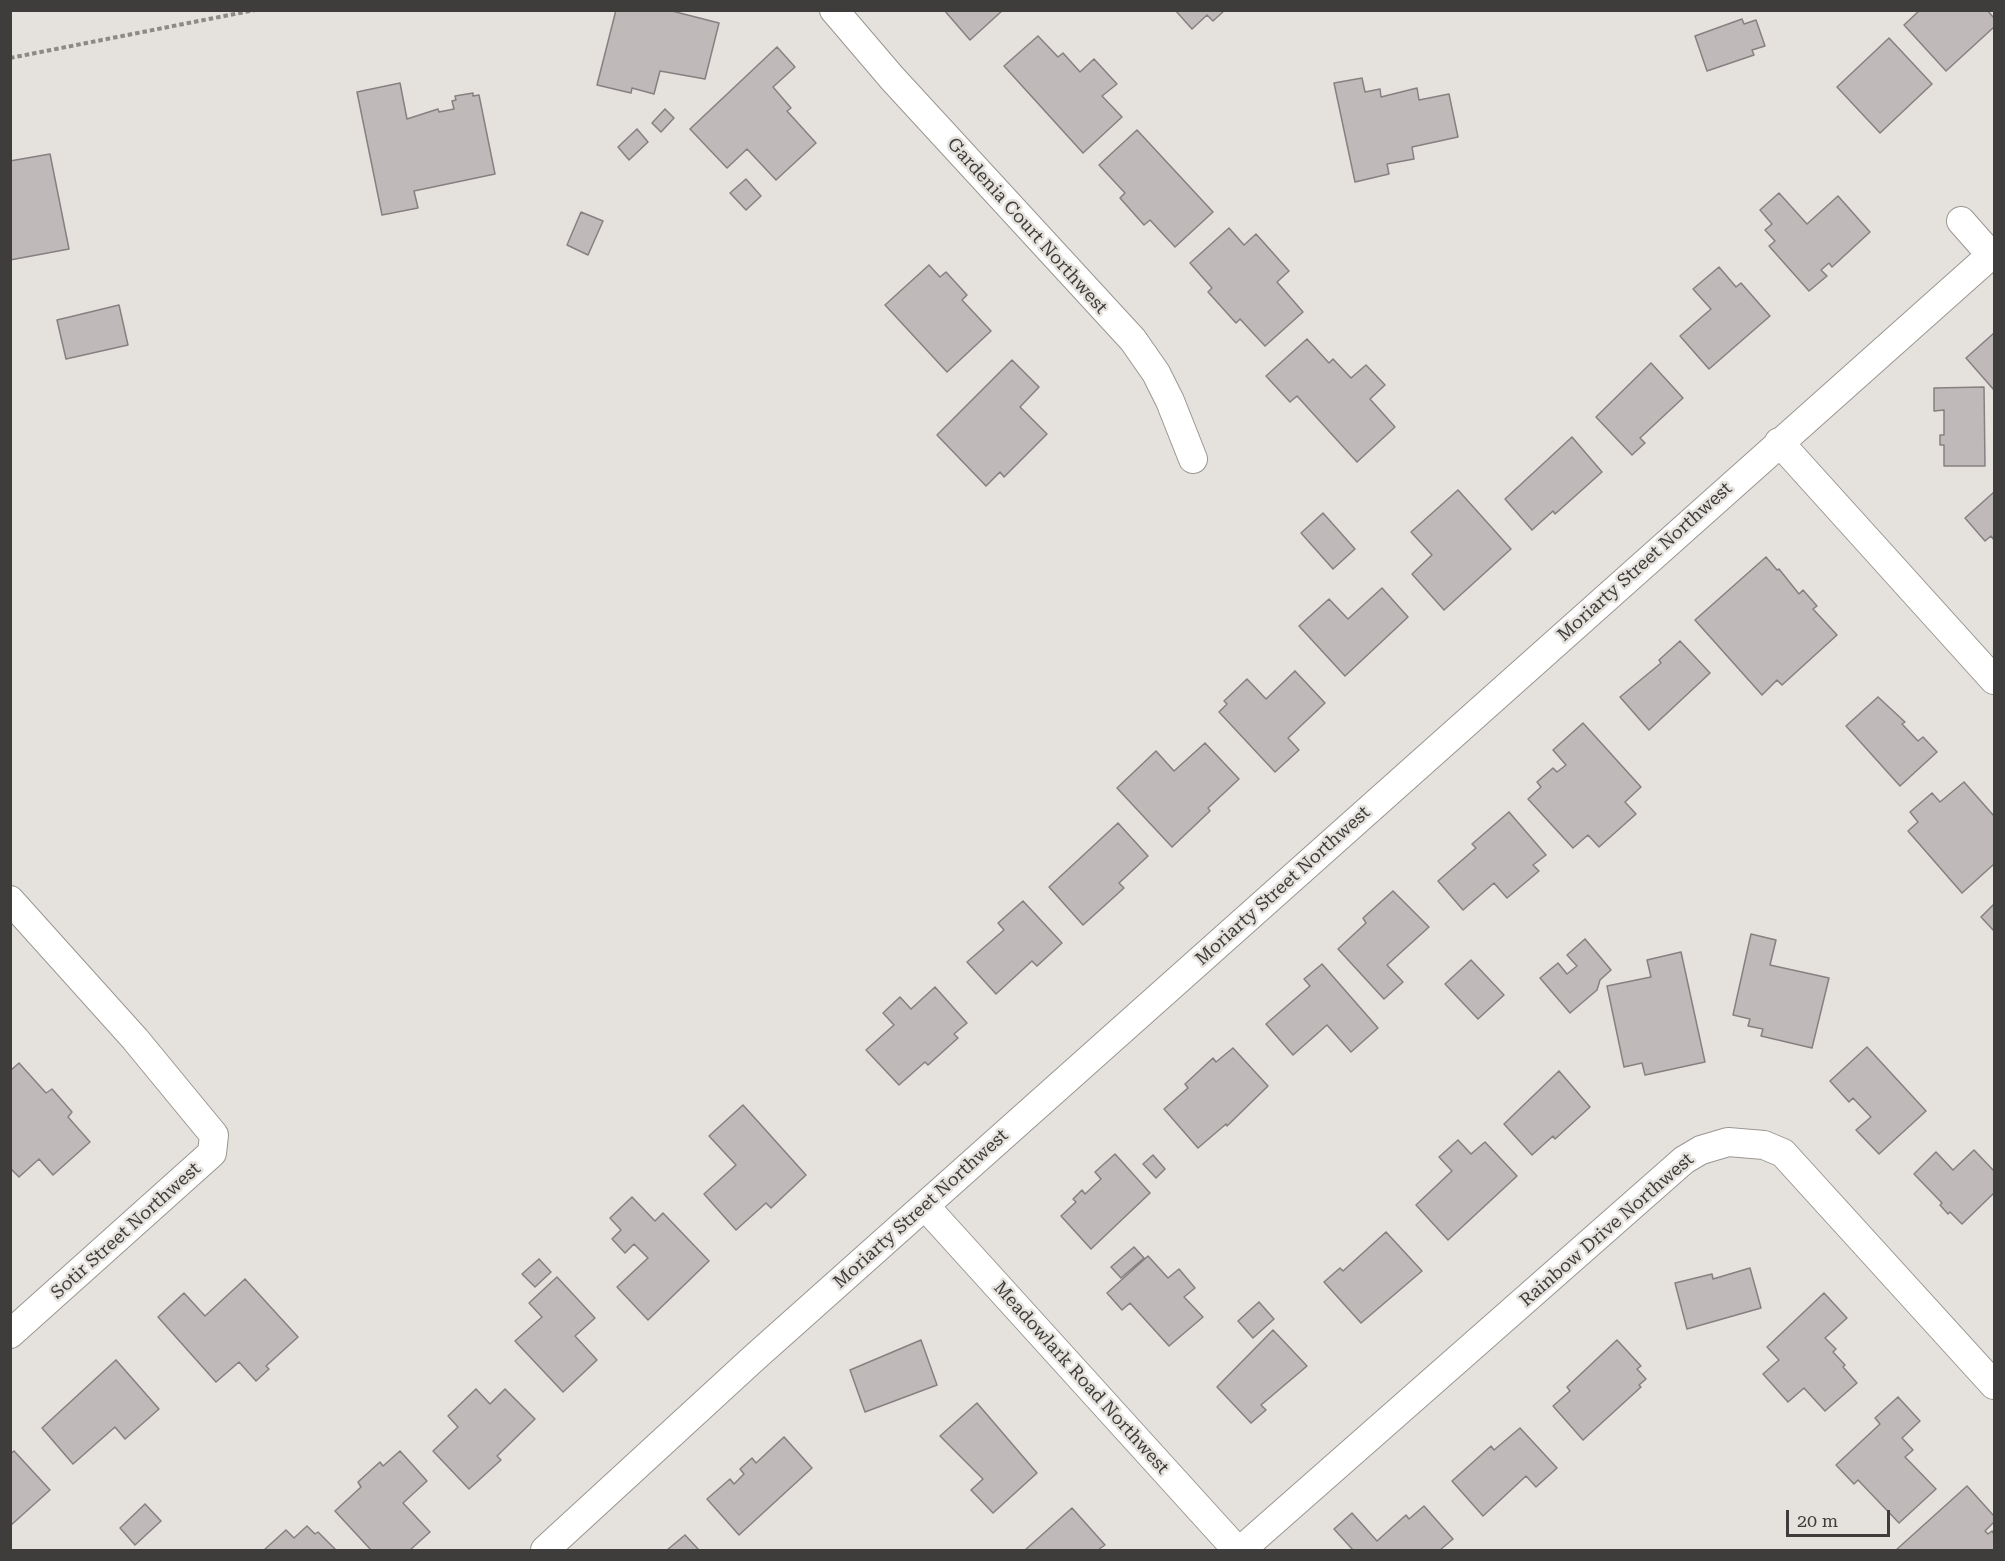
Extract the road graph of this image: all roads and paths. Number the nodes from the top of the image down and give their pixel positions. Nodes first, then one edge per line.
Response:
1 (255, 10) edge
2 (834, 10) edge
3 (10, 58) edge
4 (1961, 221) dead end
5 (1779, 442) junction
6 (1193, 459) dead end
7 (1995, 680) edge
8 (10, 900) edge
9 (925, 1206) junction
10 (10, 1334) edge
11 (1995, 1385) edge
12 (545, 1551) edge
13 (1239, 1551) edge

1 - 3 path
2 - 6 street, Gardenia Court Northwest
4 - 5 street, Moriarty Street Northwest
5 - 7 street
5 - 9 street, Moriarty Street Northwest
8 - 10 street, Sotir Street Northwest
9 - 12 street, Moriarty Street Northwest
9 - 13 street, Meadowlark Road Northwest
11 - 13 street, Rainbow Drive Northwest

